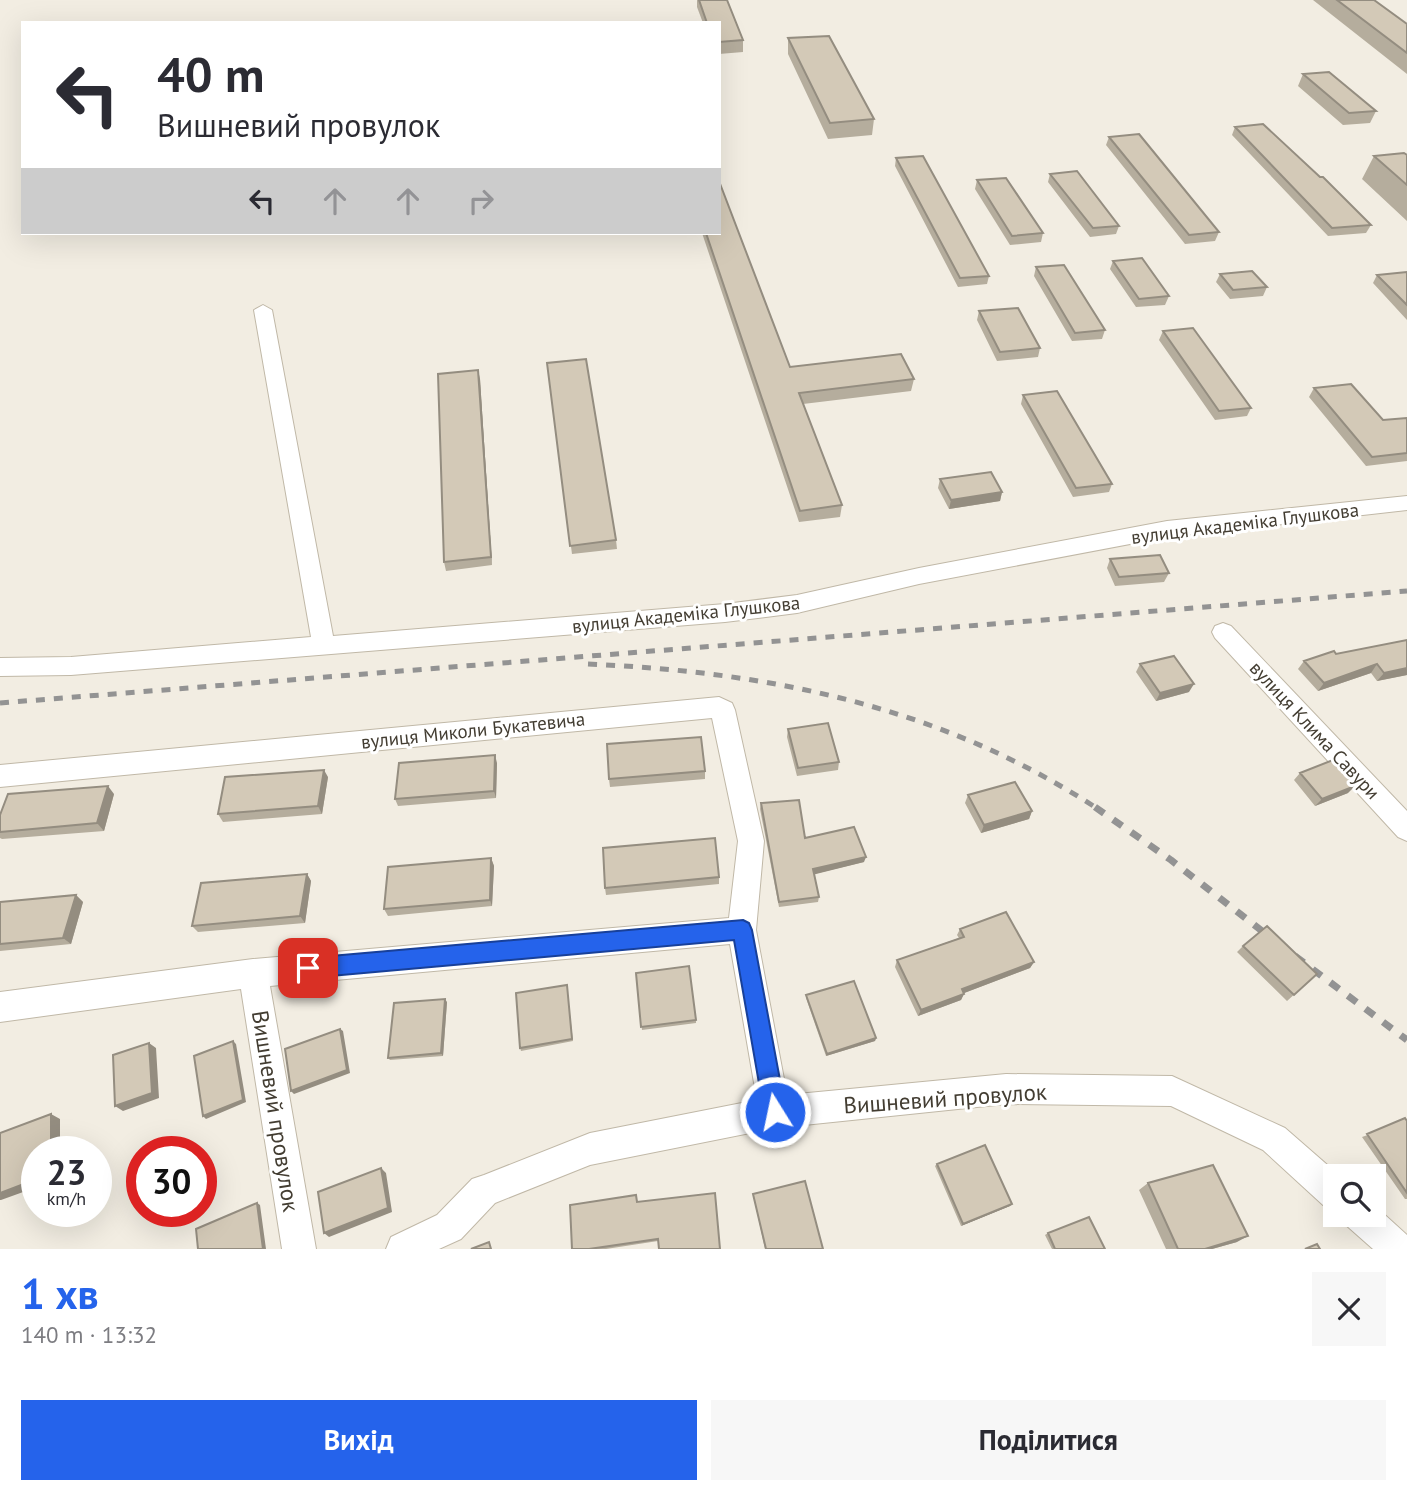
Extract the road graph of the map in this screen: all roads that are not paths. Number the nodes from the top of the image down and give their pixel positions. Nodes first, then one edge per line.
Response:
1 (263, 310) dead end
2 (1407, 503) edge
3 (1223, 632) dead end
4 (324, 647) junction
5 (0, 667) edge
6 (0, 776) edge
7 (1407, 829) edge
8 (743, 930) junction
9 (253, 973) junction
10 (0, 1007) edge
11 (775, 1112) junction
12 (1323, 1183) edge
13 (1373, 1227) edge
14 (299, 1249) edge
15 (403, 1249) edge
16 (1398, 1249) edge

1 - 4 street
2 - 4 street, вулиця Академіка Глушкова
3 - 7 street, вулиця Клима Савури
4 - 5 street, вулиця Академіка Глушкова
6 - 8 street, вулиця Миколи Букатевича
8 - 9 street
8 - 11 street
9 - 10 street
9 - 14 street, Вишневий провулок
11 - 12 street, Вишневий провулок
11 - 15 street, Вишневий провулок
13 - 16 street

